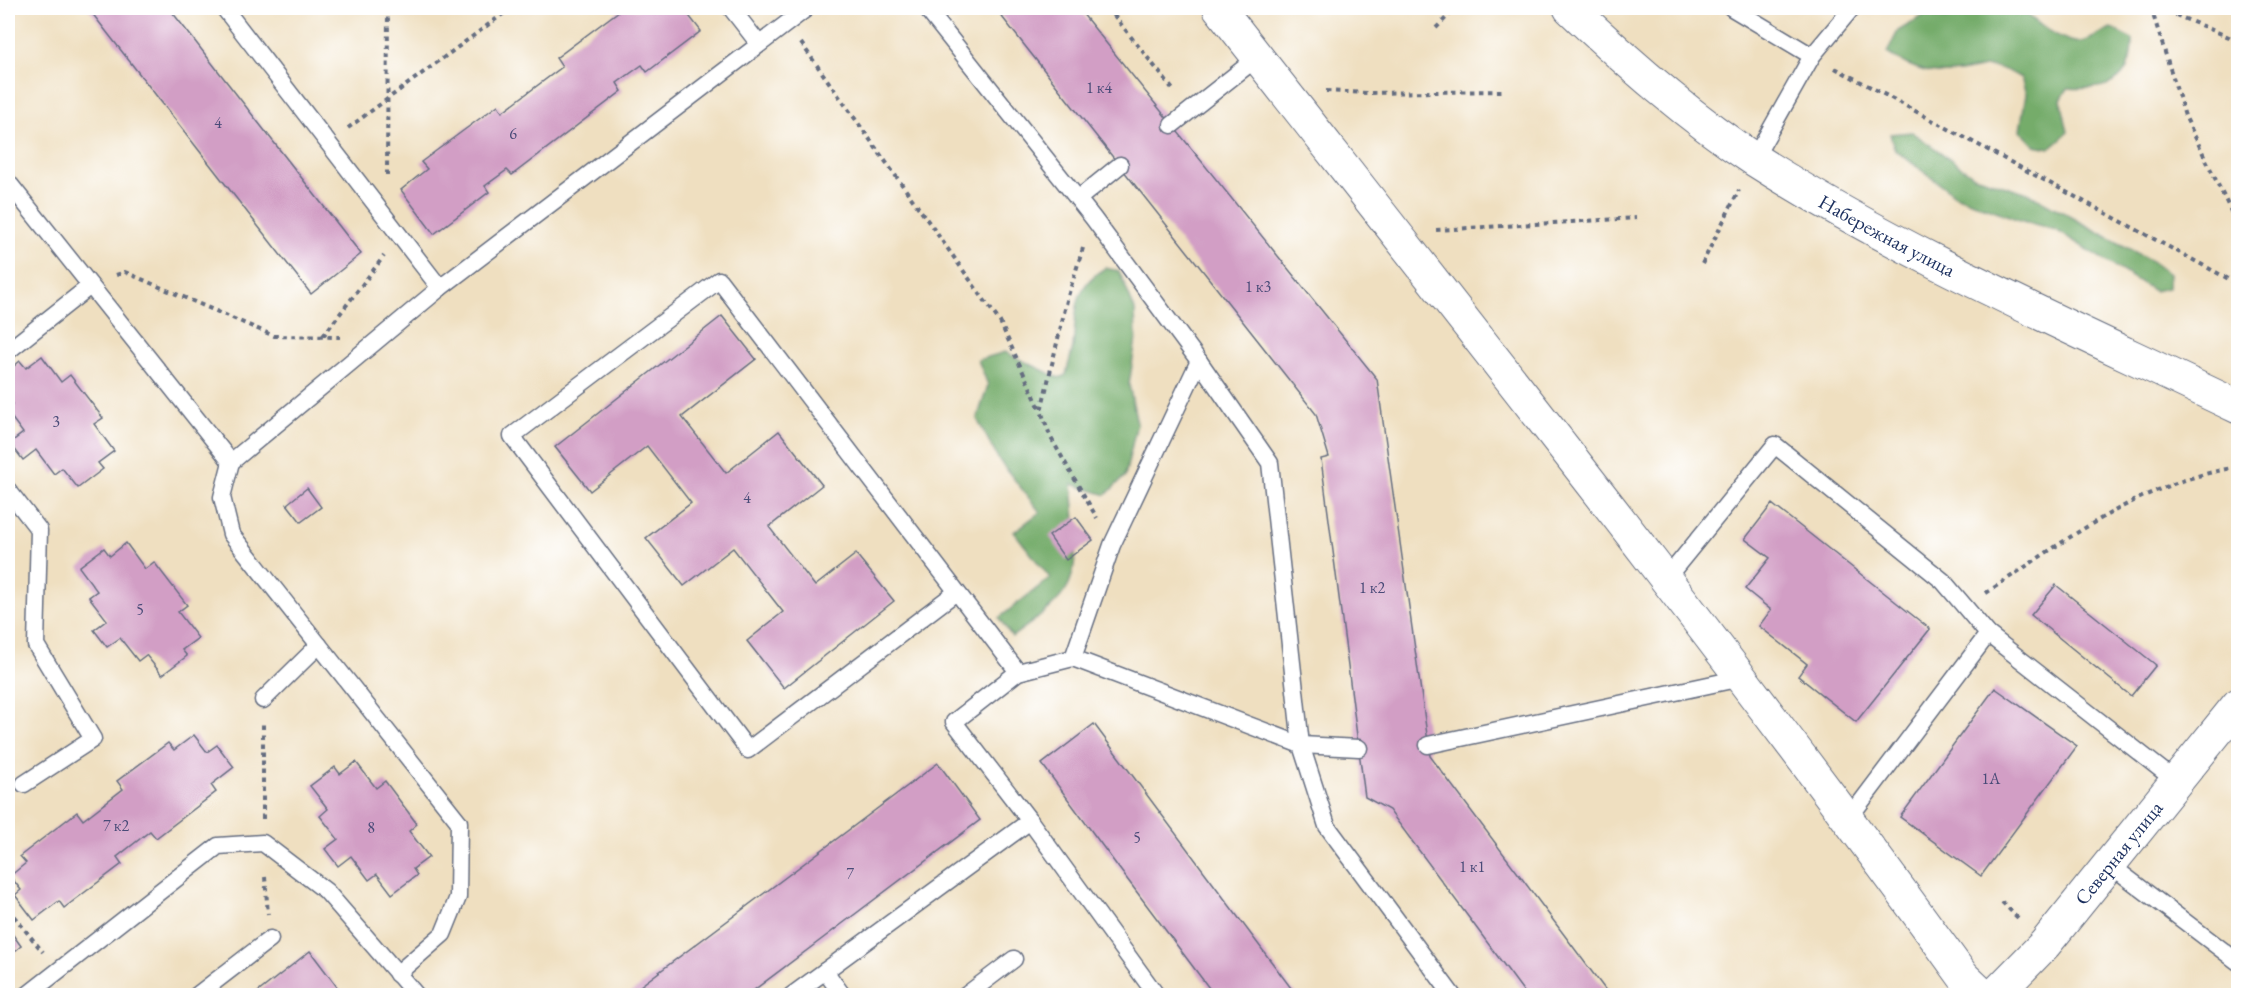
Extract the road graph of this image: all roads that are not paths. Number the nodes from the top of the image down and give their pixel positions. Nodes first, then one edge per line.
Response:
1 (224, 8) edge
2 (731, 8) edge
3 (807, 8) edge
4 (926, 8) edge
5 (1219, 8) edge
6 (1570, 8) edge
7 (1732, 8) edge
8 (1852, 8) edge
9 (759, 44) junction
10 (1812, 56) junction
11 (1258, 57) junction
12 (1172, 125) dead end
13 (1754, 159) junction
14 (1120, 165) dead end
15 (8, 182) edge
16 (1078, 199) junction
17 (90, 286) junction
18 (440, 288) junction
19 (8, 351) edge
20 (1199, 361) junction
21 (2238, 407) edge
22 (231, 462) junction
23 (8, 490) edge
24 (1665, 580) junction
25 (955, 593) junction
26 (1988, 634) junction
27 (319, 645) junction
28 (1073, 658) junction
29 (1018, 672) junction
30 (1742, 678) junction
31 (263, 700) road end
32 (2238, 705) edge
33 (1301, 745) junction
34 (1428, 745) dead end
35 (1359, 748) dead end
36 (2177, 782) junction
37 (24, 784) dead end
38 (1849, 818) junction
39 (1030, 821) junction
40 (2109, 864) junction
41 (270, 939) road end
42 (1014, 959) dead end
43 (2238, 962) edge
44 (825, 971) junction
45 (397, 974) junction
46 (26, 996) edge
47 (196, 996) edge
48 (417, 996) edge
49 (791, 996) edge
50 (843, 996) edge
51 (965, 996) edge
52 (1157, 996) edge
53 (1453, 996) edge
54 (1984, 996) edge
55 (1994, 996) edge

1 - 18 lane
2 - 9 lane
3 - 9 lane
4 - 16 lane
5 - 11 street
6 - 13 main road, Набережная улица
7 - 10 lane
8 - 10 lane
9 - 18 lane
10 - 13 lane
11 - 12 lane
11 - 24 street
13 - 21 main road, Набережная улица
14 - 16 lane
15 - 17 lane
16 - 20 lane
17 - 19 lane
17 - 22 lane
18 - 22 lane
20 - 28 lane
20 - 33 lane
22 - 27 lane
23 - 37 lane
24 - 26 lane
24 - 30 street
25 - 25 lane
25 - 29 lane
26 - 36 lane
26 - 38 lane
27 - 31 lane
27 - 45 lane
28 - 29 lane
28 - 33 lane
29 - 39 lane
30 - 34 lane
30 - 38 street
32 - 36 main road, Северная улица
33 - 35 lane
33 - 53 lane
36 - 40 main road, Северная улица
38 - 54 street
39 - 44 lane
39 - 52 lane
40 - 43 lane
40 - 55 main road, Северная улица
41 - 47 lane
42 - 51 lane
44 - 49 lane
44 - 50 lane
45 - 46 lane
45 - 48 lane

